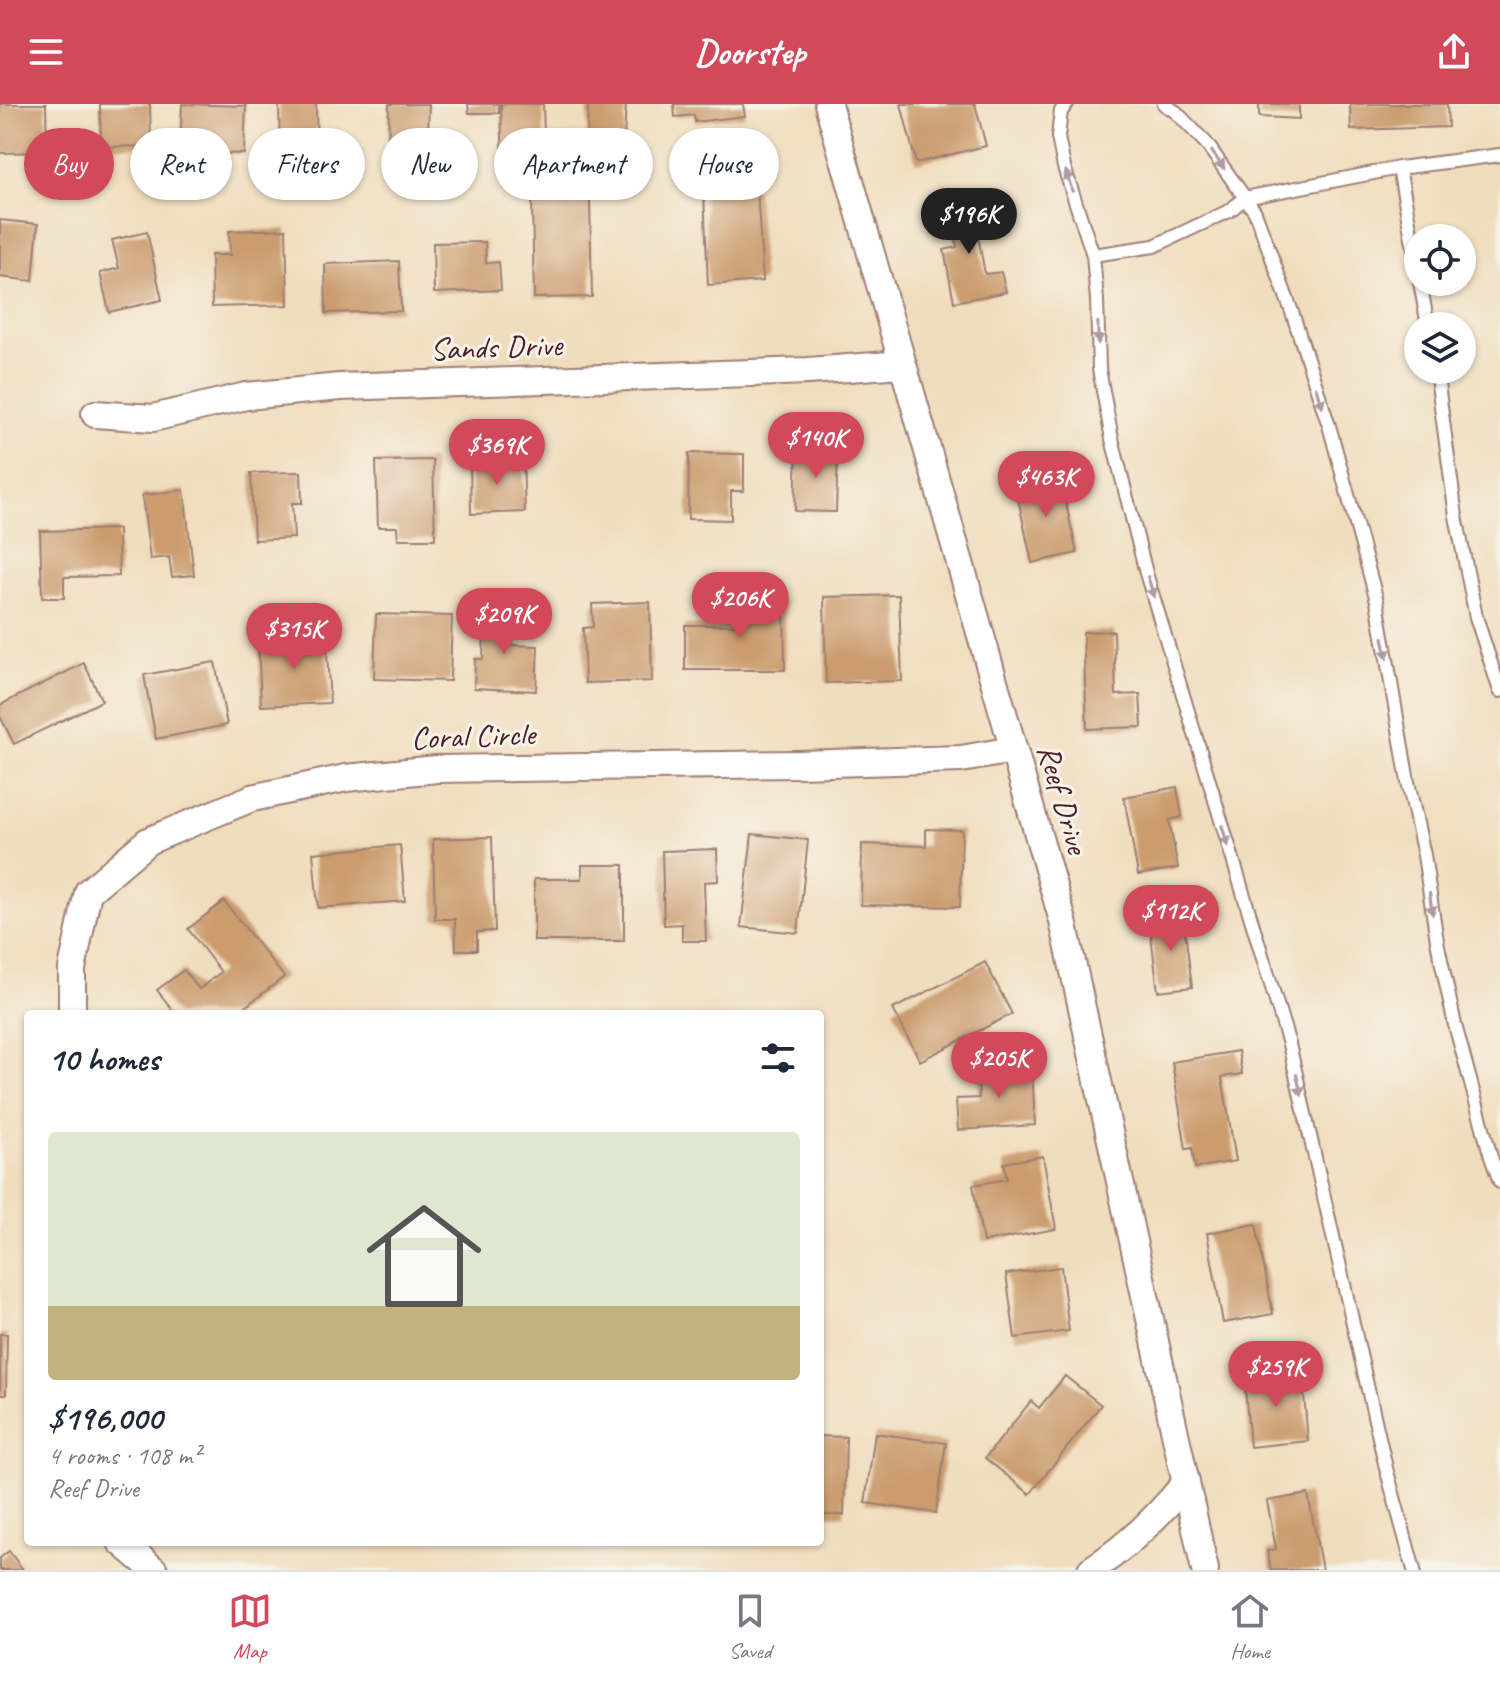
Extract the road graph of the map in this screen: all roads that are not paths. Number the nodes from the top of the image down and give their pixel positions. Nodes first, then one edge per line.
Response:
1 (828, 104) edge
2 (1067, 104) edge
3 (1164, 104) edge
4 (1500, 155) edge
5 (1399, 168) junction
6 (1245, 198) junction
7 (1409, 224) edge
8 (1093, 255) junction
9 (902, 364) junction
10 (1438, 384) edge
11 (95, 414) dead end
12 (1500, 691) edge
13 (1013, 750) junction
14 (72, 1010) edge
15 (1500, 1182) edge
16 (1186, 1482) junction
17 (126, 1546) edge
18 (154, 1570) edge
19 (1091, 1570) edge
20 (1205, 1570) edge
21 (1414, 1570) edge

1 - 9 street, Reef Drive
8 -> 2 lane
3 -> 6 lane
4 - 5 lane
5 - 6 lane
5 - 7 lane
6 - 8 lane
6 -> 15 lane
8 -> 21 lane
9 - 11 street, Sands Drive
9 - 13 street, Reef Drive
10 - 12 lane
13 - 14 street, Coral Circle
13 - 16 street, Reef Drive
16 - 19 street
16 - 20 street, Reef Drive
17 - 18 street

